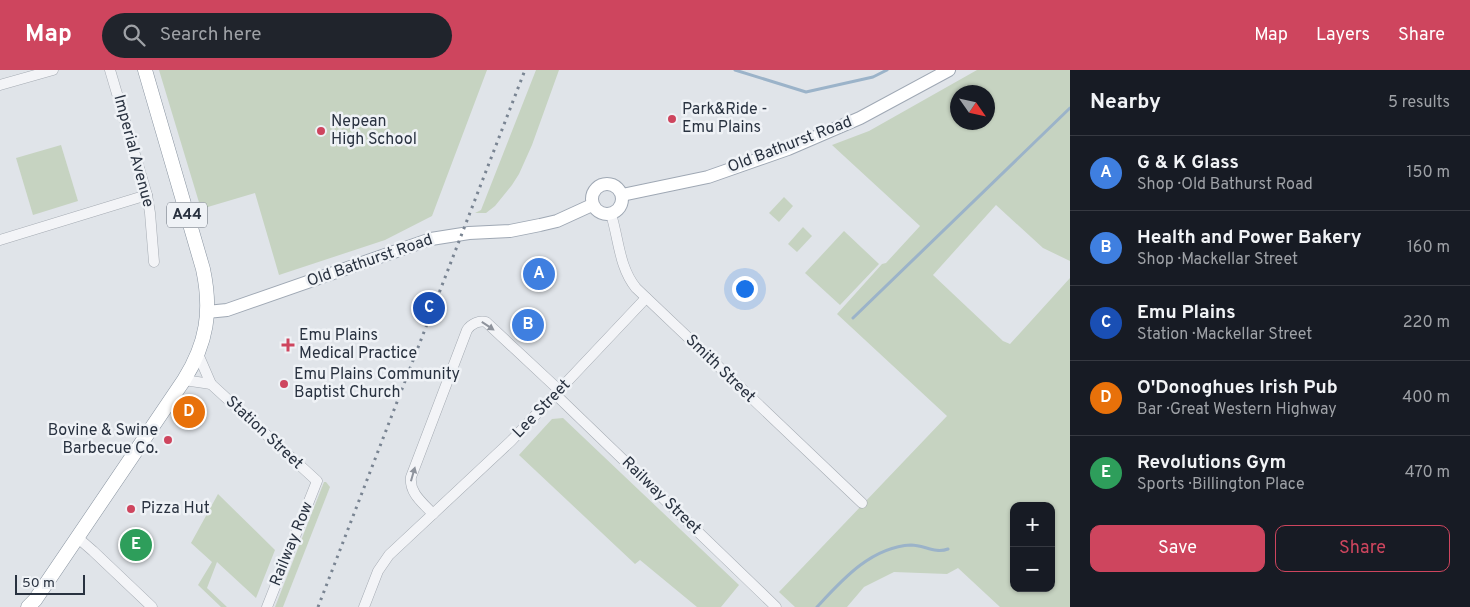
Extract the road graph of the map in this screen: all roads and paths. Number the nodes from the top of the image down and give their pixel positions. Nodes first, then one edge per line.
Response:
1 (53, 70) edge
2 (110, 70) edge
3 (144, 70) edge
4 (949, 70) edge
5 (0, 85) edge
6 (147, 195) junction
7 (622, 196) junction
8 (592, 205) junction
9 (611, 214) junction
10 (0, 240) edge
11 (154, 262) dead end
12 (646, 298) junction
13 (207, 312) junction
14 (198, 354) junction
15 (184, 380) junction
16 (212, 384) junction
17 (558, 393) junction
18 (317, 481) joint
19 (862, 503) dead end
20 (433, 514) junction
21 (78, 538) junction
22 (29, 607) edge
23 (152, 607) edge
24 (267, 607) edge
25 (364, 607) edge
26 (776, 607) edge

1 - 5 street
2 - 6 street, Imperial Avenue
3 - 13 highway, A44
4 - 7 main road, Old Bathurst Road
6 - 10 street
6 - 11 street, Imperial Avenue
7 - 8 main road
7 - 9 main road
8 - 9 main road
8 - 13 main road, Old Bathurst Road
9 - 12 street, Smith Street
12 - 17 street, Lee Street
12 - 19 street, Smith Street
13 - 14 highway, A44
14 - 15 highway, A44
14 - 16 street, Station Street
15 - 16 street, Station Street
15 - 21 highway, A44
16 - 18 street, Station Street
17 - 20 street, Lee Street
20 -> 17 street, Railway Street
17 - 26 street, Railway Street
18 - 24 street, Railway Row
20 - 25 street, Lee Street
21 - 22 highway, A44
21 - 23 street

